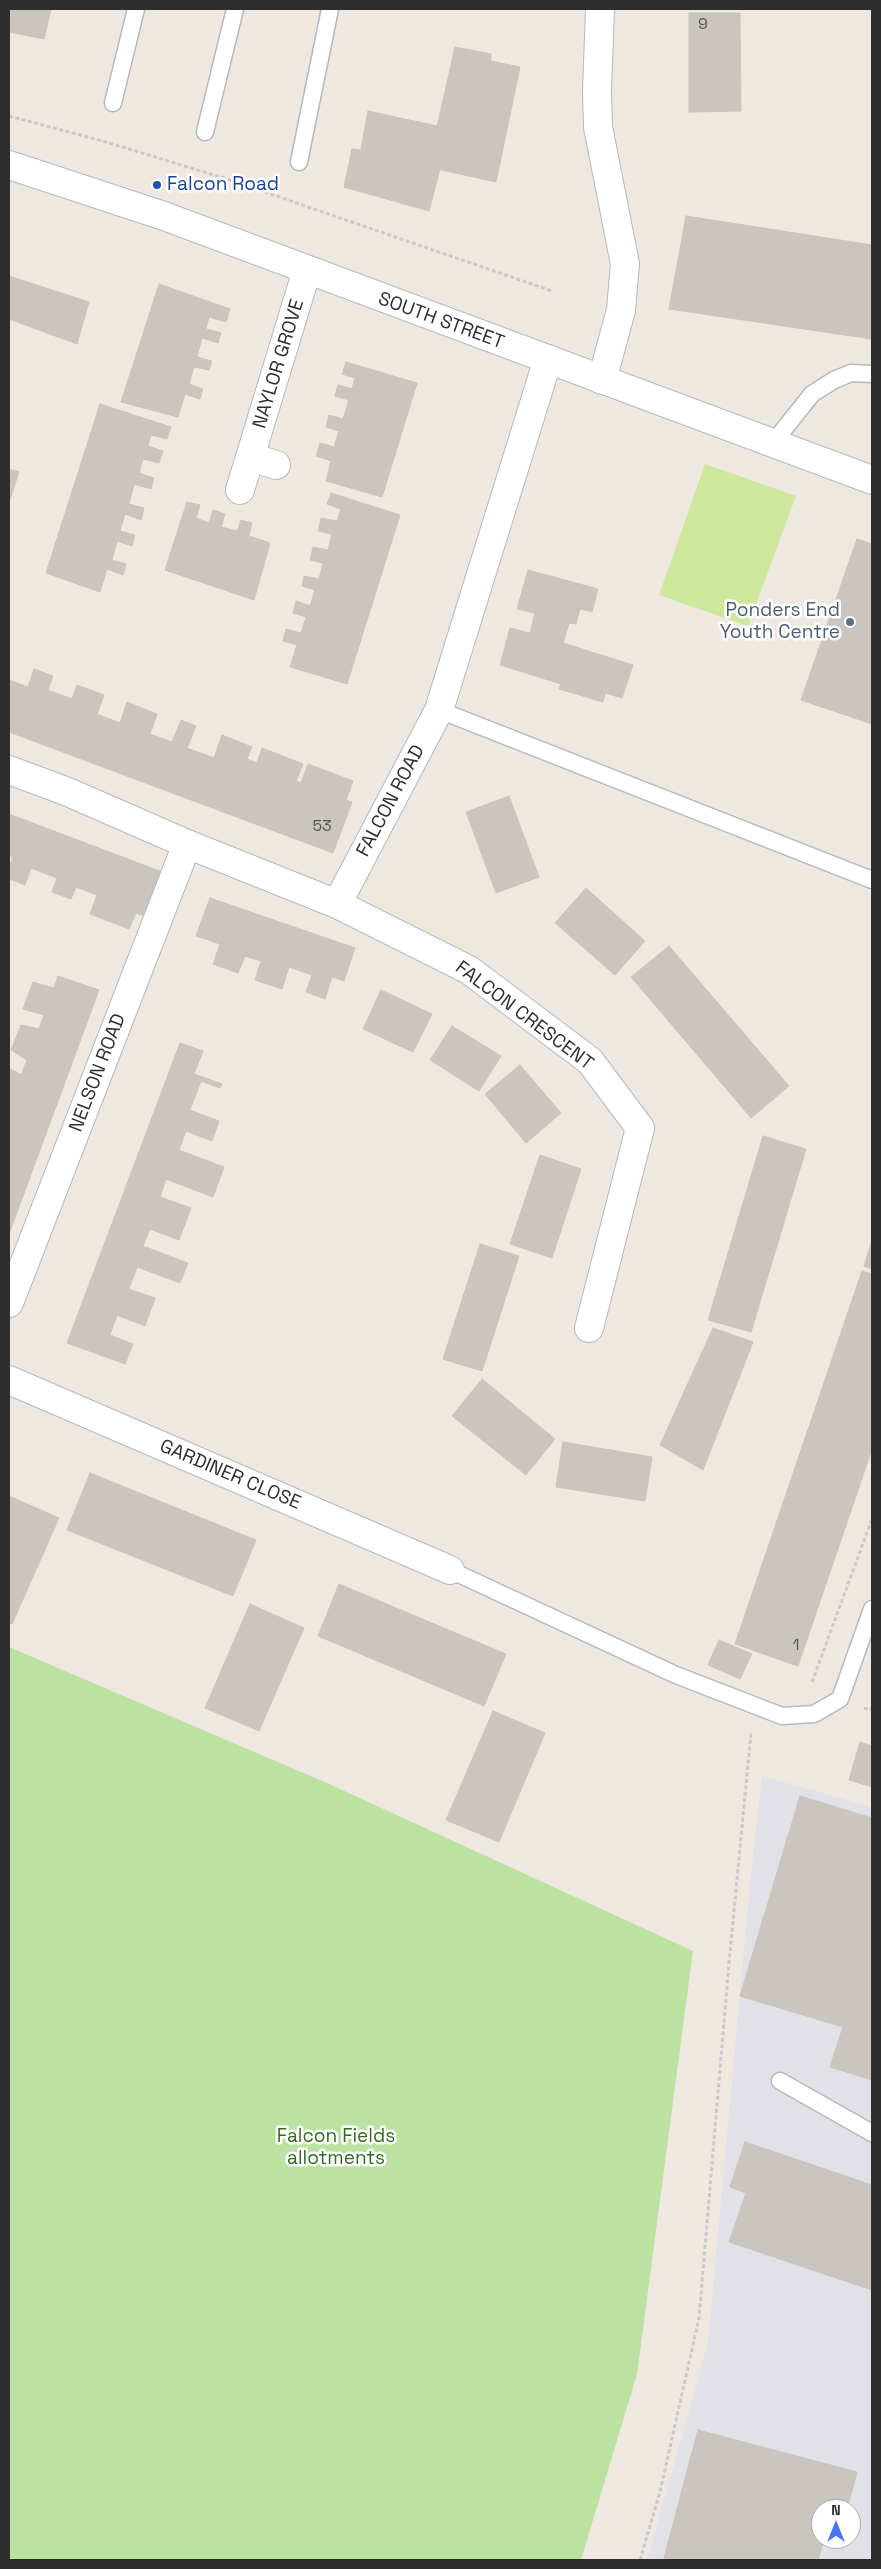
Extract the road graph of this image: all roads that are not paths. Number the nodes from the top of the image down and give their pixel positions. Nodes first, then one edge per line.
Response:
1 (136, 9) edge
2 (235, 9) edge
3 (330, 9) edge
4 (600, 9) edge
5 (113, 103) dead end
6 (205, 132) dead end
7 (300, 162) dead end
8 (9, 165) edge
9 (307, 270) junction
10 (548, 359) junction
11 (872, 374) edge
12 (602, 380) junction
13 (773, 442) junction
14 (872, 480) edge
15 (240, 490) dead end
16 (439, 710) junction
17 (9, 770) edge
18 (187, 844) junction
19 (872, 880) edge
20 (337, 904) junction
21 (9, 1302) edge
22 (589, 1328) dead end
23 (9, 1380) edge
24 (450, 1570) joint
25 (872, 1609) edge
26 (780, 2081) dead end
27 (872, 2133) edge

1 - 5 lane
2 - 6 lane
3 - 7 lane
4 - 12 street
8 - 9 street, SOUTH STREET
9 - 10 street, SOUTH STREET
9 - 15 street, NAYLOR GROVE
10 - 12 street, SOUTH STREET
10 - 16 street, FALCON ROAD
11 - 13 lane
12 - 13 street, SOUTH STREET
13 - 14 street, SOUTH STREET
16 - 19 lane
16 - 20 street, FALCON ROAD
17 - 18 street
18 - 20 street
18 - 21 street, NELSON ROAD
20 - 22 street, FALCON CRESCENT
23 - 24 street, GARDINER CLOSE
24 - 25 lane
26 - 27 lane

